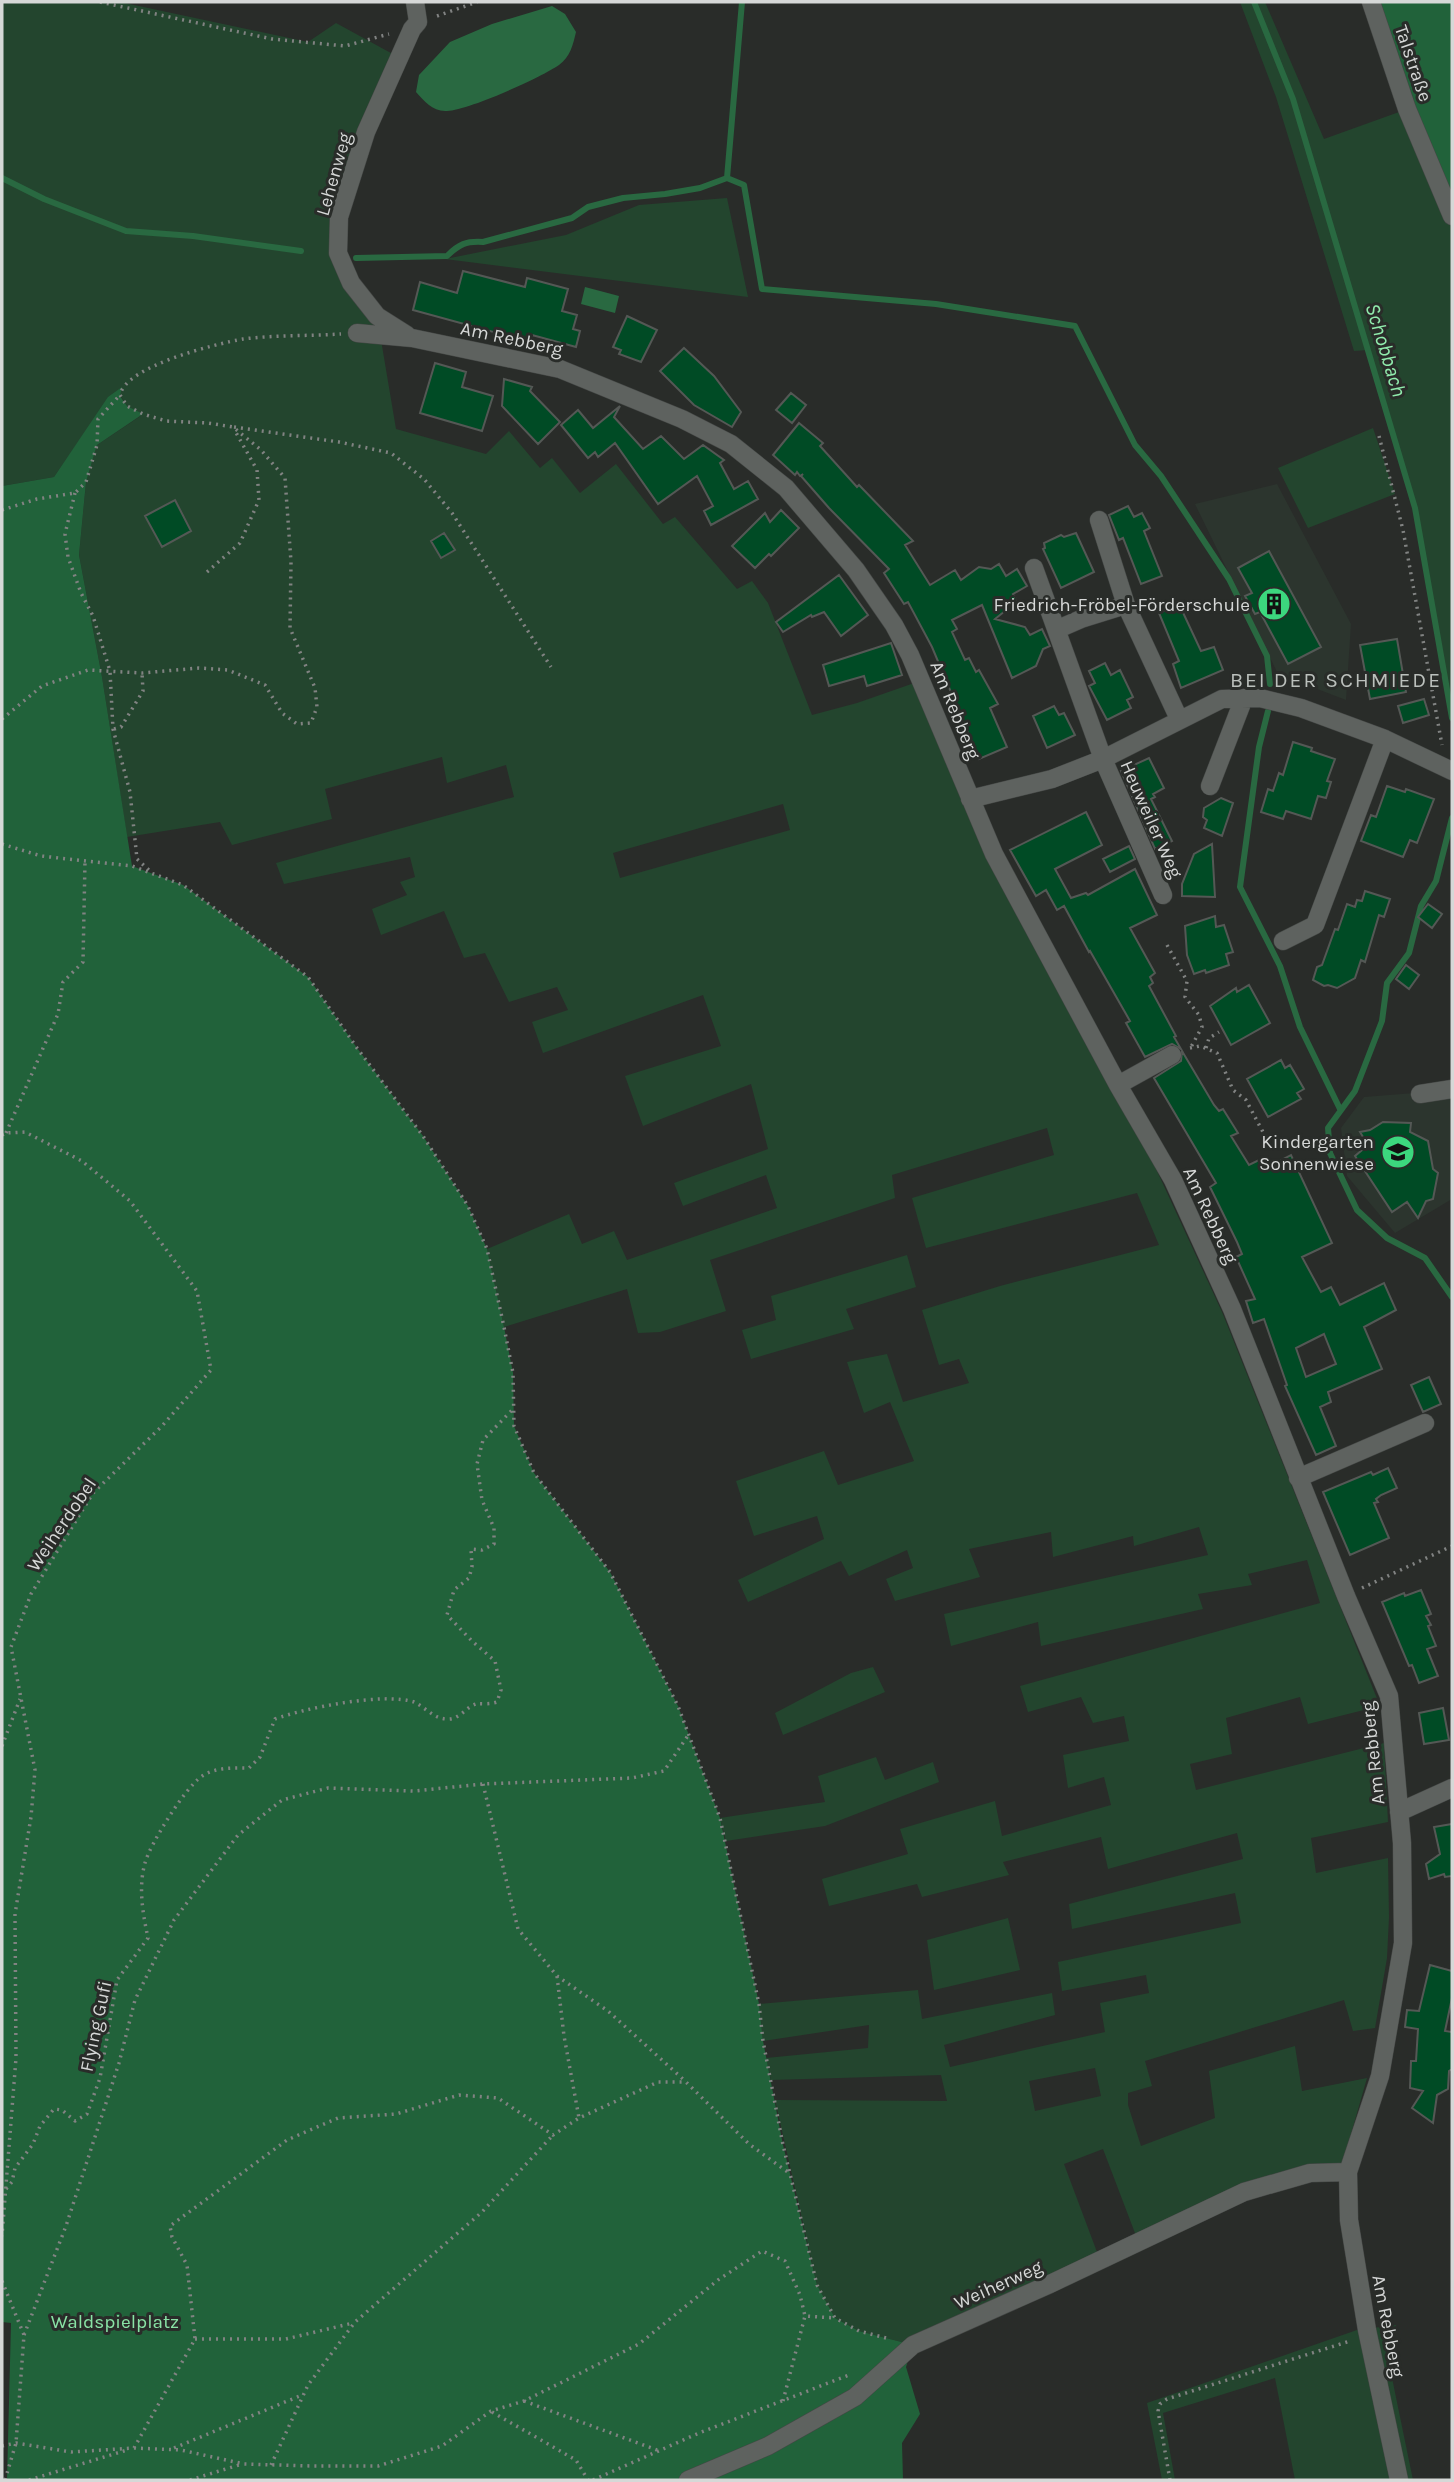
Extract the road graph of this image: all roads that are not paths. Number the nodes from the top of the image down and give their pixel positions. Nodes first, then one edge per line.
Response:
1 (415, 2) edge
2 (1371, 2) edge
3 (1452, 216) edge
4 (357, 333) road end
5 (412, 338) junction
6 (1099, 520) dead end
7 (1034, 568) dead end
8 (1126, 605) junction
9 (1058, 629) junction
10 (1244, 698) junction
11 (1179, 719) junction
12 (1385, 739) junction
13 (1103, 760) junction
14 (1449, 769) edge
15 (1210, 786) dead end
16 (970, 799) junction
17 (1163, 895) dead end
18 (1283, 941) dead end
19 (1171, 1055) road end
20 (1118, 1085) junction
21 (1452, 1089) edge
22 (1420, 1094) dead end
23 (1425, 1423) dead end
24 (1298, 1478) junction
25 (1452, 1788) edge
26 (1399, 1812) junction
27 (1348, 2172) junction
28 (688, 2480) edge
29 (1399, 2480) edge

1 - 5 street, Lehenweg
2 - 3 street, Talstraße
4 - 5 street, Am Rebberg
5 - 16 street, Am Rebberg
6 - 8 street
7 - 9 street, Heuweiler Weg
8 - 9 street
8 - 11 street
9 - 13 street, Heuweiler Weg
10 - 11 street, Heuweiler Weg
10 - 12 street, Heuweiler Weg
10 - 15 street
11 - 13 street, Heuweiler Weg
12 - 14 street, Heuweiler Weg
12 - 18 street
13 - 16 street, Heuweiler Weg
13 - 17 street, Heuweiler Weg
16 - 20 street, Am Rebberg
19 - 20 street
20 - 24 street, Am Rebberg
21 - 22 street
23 - 24 street
24 - 26 street, Am Rebberg
25 - 26 street
26 - 27 street, Am Rebberg
27 - 28 street, Weiherweg
27 - 29 street, Am Rebberg

